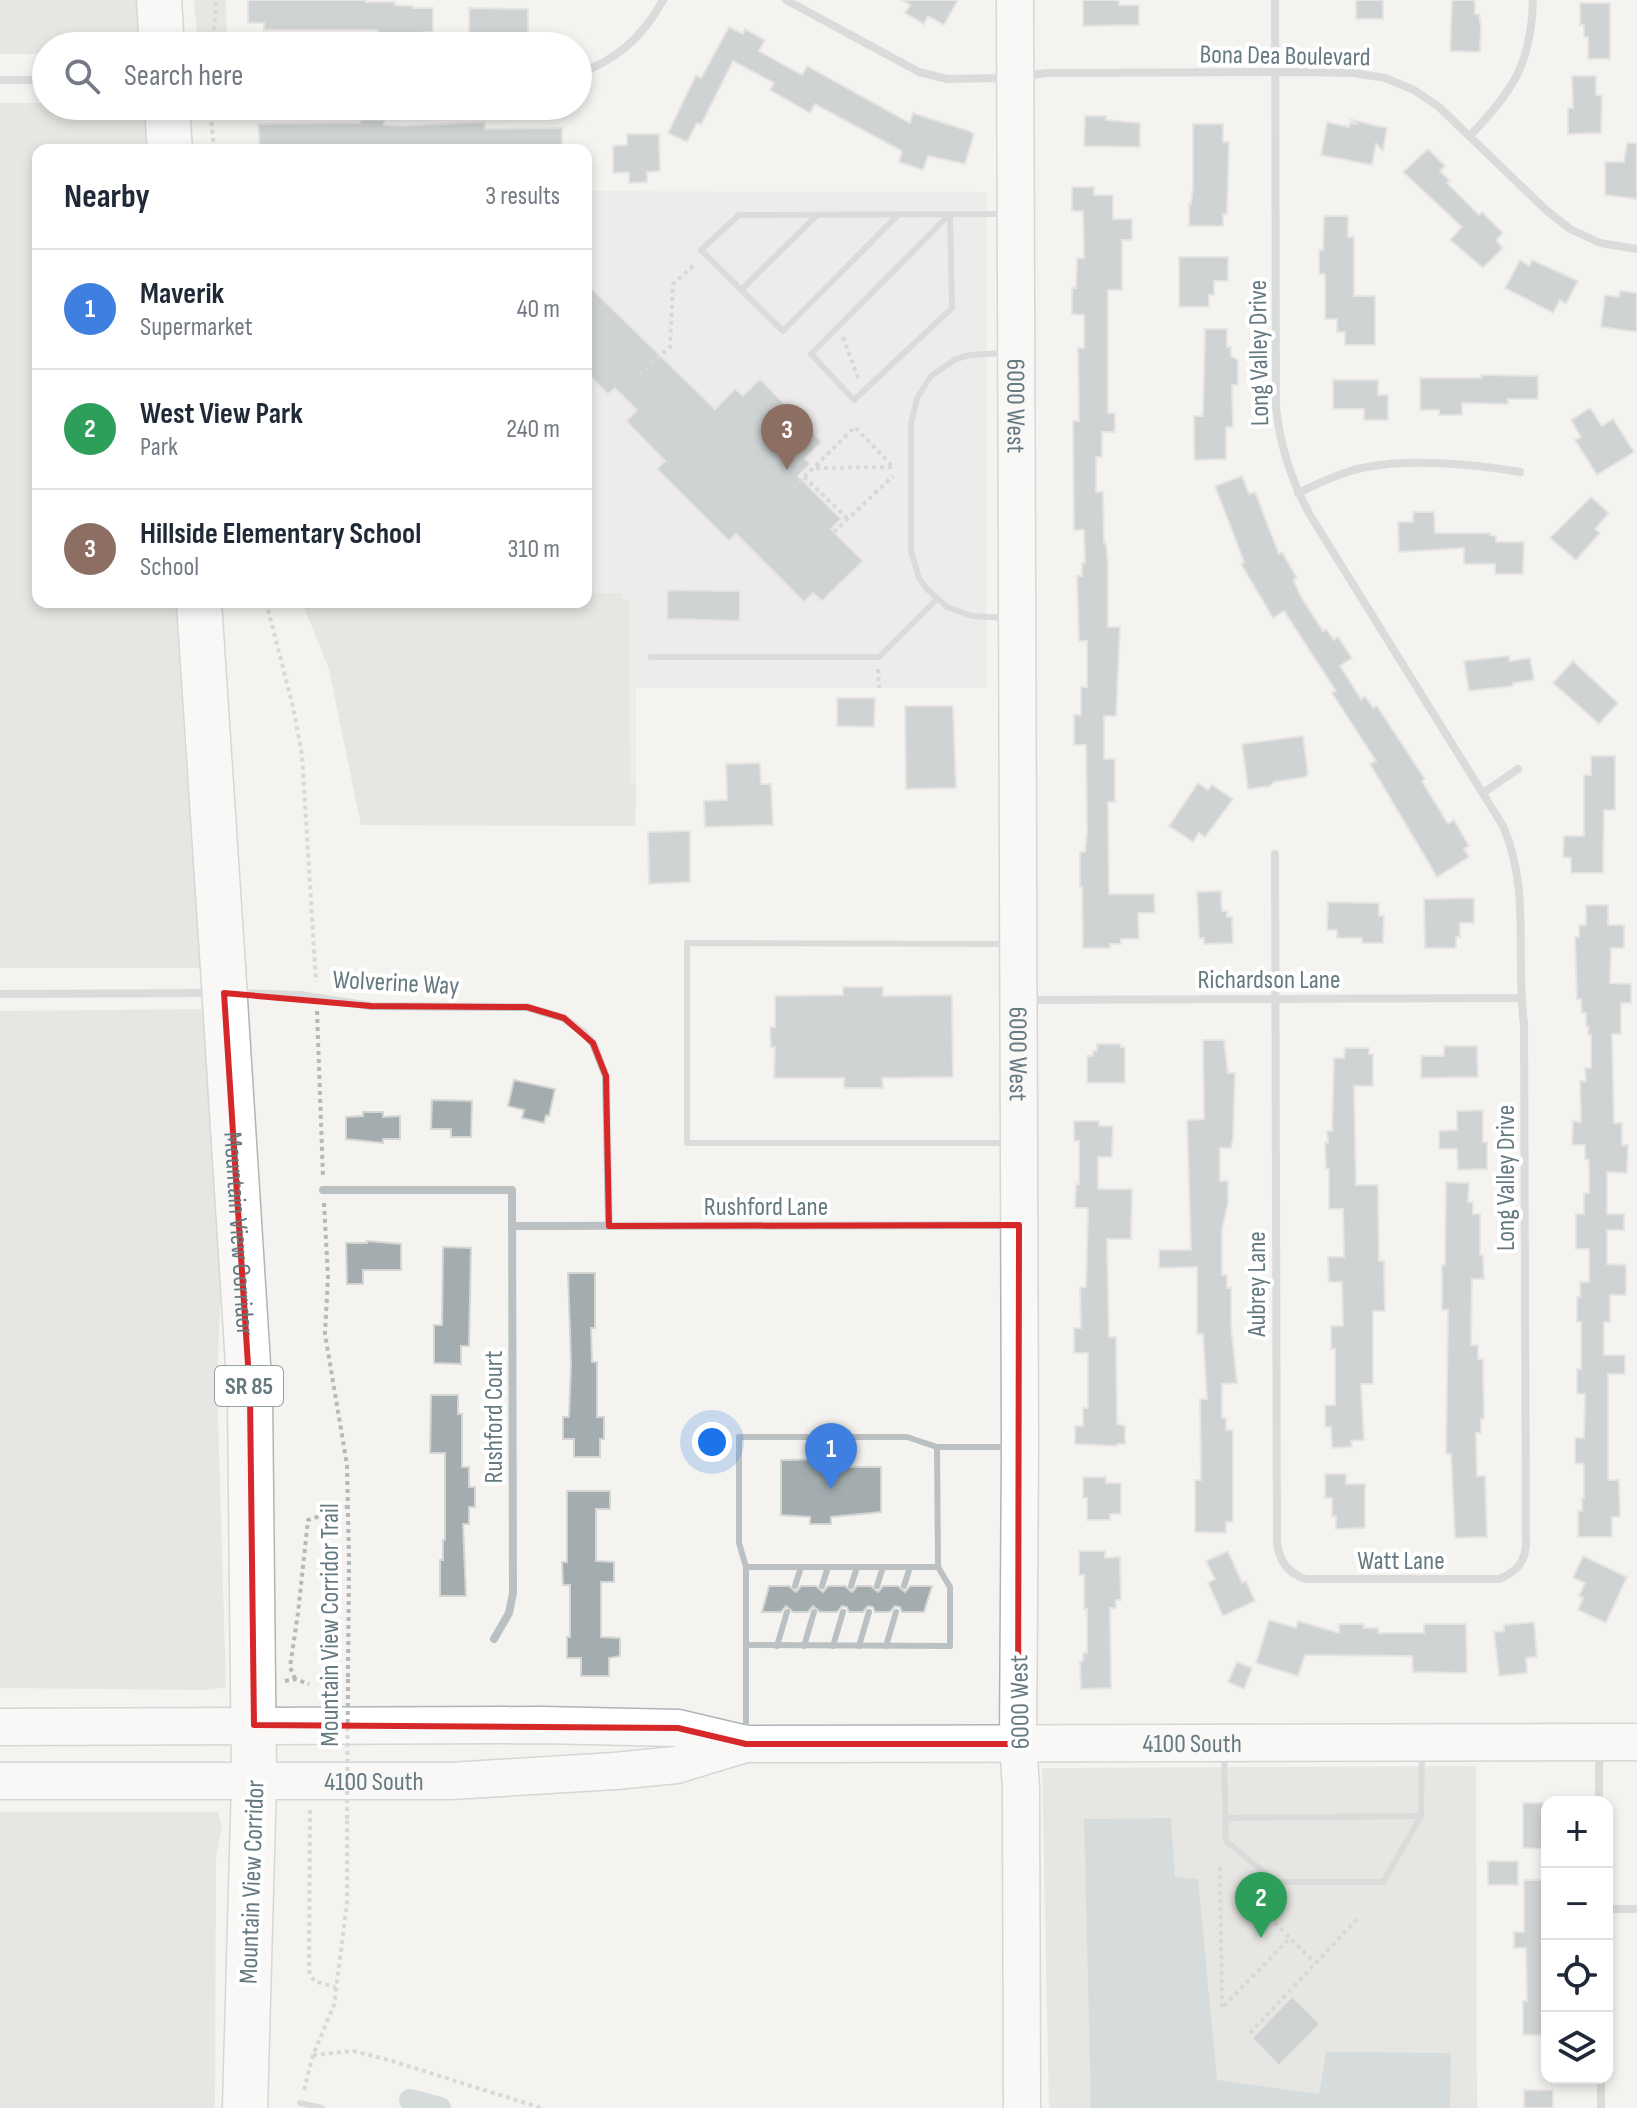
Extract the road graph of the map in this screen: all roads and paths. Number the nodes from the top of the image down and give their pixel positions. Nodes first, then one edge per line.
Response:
1 (216, 0) edge
2 (663, 0) edge
3 (786, 0) edge
4 (1015, 0) edge
5 (1275, 0) edge
6 (1533, 0) edge
7 (214, 32) edge
8 (592, 67) edge
9 (1275, 73) junction
10 (1016, 77) junction
11 (0, 80) edge
12 (32, 80) edge
13 (211, 120) edge
14 (1470, 136) junction
15 (213, 144) edge
16 (1016, 213) junction
17 (899, 214) junction
18 (950, 214) junction
19 (817, 215) junction
20 (1637, 249) edge
21 (694, 265) dead end
22 (741, 290) junction
23 (839, 326) junction
24 (1016, 353) junction
25 (639, 375) dead end
26 (859, 380) dead end
27 (814, 468) junction
28 (1520, 472) dead end
29 (893, 476) dead end
30 (804, 477) junction
31 (793, 488) dead end
32 (1298, 493) junction
33 (848, 519) junction
34 (834, 532) dead end
35 (937, 599) junction
36 (199, 608) edge
37 (268, 608) edge
38 (1017, 618) junction
39 (651, 657) dead end
40 (878, 669) dead end
41 (879, 688) dead end
42 (1518, 769) dead end
43 (1483, 793) junction
44 (1275, 854) dead end
45 (1018, 944) junction
46 (316, 981) dead end
47 (0, 994) edge
48 (1521, 998) junction
49 (1275, 999) junction
50 (1018, 1000) junction
51 (317, 1014) dead end
52 (1019, 1143) junction
53 (322, 1151) dead end
54 (323, 1190) dead end
55 (1019, 1225) junction
56 (512, 1226) junction
57 (609, 1226) junction
58 (326, 1232) dead end
59 (937, 1447) junction
60 (1020, 1447) junction
61 (347, 1507) junction
62 (746, 1567) junction
63 (801, 1567) junction
64 (828, 1567) junction
65 (857, 1567) junction
66 (883, 1567) junction
67 (910, 1567) junction
68 (938, 1567) junction
69 (1285, 1567) joint
70 (1517, 1569) joint
71 (795, 1586) dead end
72 (822, 1586) dead end
73 (851, 1586) dead end
74 (877, 1586) dead end
75 (904, 1586) dead end
76 (787, 1612) dead end
77 (814, 1612) dead end
78 (843, 1612) dead end
79 (869, 1612) dead end
80 (896, 1612) dead end
81 (494, 1639) dead end
82 (746, 1645) junction
83 (777, 1646) junction
84 (804, 1646) junction
85 (833, 1646) junction
86 (859, 1646) junction
87 (886, 1646) junction
88 (309, 1684) dead end
89 (254, 1725) junction
90 (0, 1727) edge
91 (1637, 1742) edge
92 (1224, 1743) junction
93 (1422, 1743) junction
94 (1599, 1743) junction
95 (746, 1744) junction
96 (1018, 1744) junction
97 (0, 1781) edge
98 (254, 1781) junction
99 (1599, 1796) edge
100 (310, 1810) dead end
101 (1421, 1816) junction
102 (1225, 1818) junction
103 (1220, 1867) dead end
104 (1613, 1909) edge
105 (1637, 1909) edge
106 (1269, 1917) dead end
107 (1358, 1918) dead end
108 (1290, 1938) junction
109 (1315, 1963) junction
110 (335, 1987) junction
111 (1250, 2033) dead end
112 (313, 2055) junction
113 (1601, 2084) edge
114 (300, 2103) joint
115 (245, 2106) edge
116 (322, 2108) edge
117 (541, 2108) edge
118 (1022, 2108) edge
119 (1601, 2108) edge

1 - 7 path
2 - 8 street
3 - 10 street, Bona Dea Boulevard
4 - 10 main road, 6000 West
5 - 9 street, Long Valley Drive
6 - 14 street
9 - 10 street, Bona Dea Boulevard
9 - 14 street, Bona Dea Boulevard
9 - 32 street, Long Valley Drive
10 - 16 main road, 6000 West
11 - 12 street
13 - 15 path
14 - 20 street, Bona Dea Boulevard
16 - 18 lane
16 - 24 main road, 6000 West
17 - 18 lane
17 - 19 lane
17 - 22 lane
18 - 23 lane
18 - 23 lane
19 - 22 lane
19 - 22 lane
21 - 25 path
23 - 26 path
24 - 35 lane
24 - 38 main road, 6000 West
27 - 27 path
27 - 30 path
28 - 32 street
29 - 33 path
30 - 31 path
30 - 33 path
32 - 43 street, Long Valley Drive
33 - 34 path
35 - 38 lane
35 - 39 lane
36 - 89 highway, Mountain View Corridor / SR 85, bridge
37 - 46 path
38 - 45 main road, 6000 West
40 - 41 path
42 - 43 street
43 - 48 street, Long Valley Drive
44 - 49 street, Aubrey Lane
45 - 50 main road, 6000 West
45 - 52 lane
47 - 57 street, Wolverine Way
48 - 49 street, Richardson Lane
48 - 70 street, Long Valley Drive
49 - 50 street, Richardson Lane
49 - 69 street, Aubrey Lane
50 - 52 main road, 6000 West
51 - 53 path
52 - 55 main road, 6000 West
54 - 56 street, Rushford Court
55 - 57 street, Rushford Lane
55 - 60 main road, 6000 West
56 - 57 street, Rushford Lane
56 - 81 street, Rushford Court
58 - 61 path, Mountain View Corridor Trail
59 - 60 lane
59 - 62 lane
59 - 68 lane
60 - 96 main road, 6000 West
61 - 88 path
61 - 110 path, Mountain View Corridor Trail, bridge
62 - 63 lane
62 - 82 lane
63 - 64 lane
63 - 71 lane
64 - 65 lane
64 - 72 lane
65 - 66 lane
65 - 73 lane
66 - 67 lane
66 - 74 lane
67 - 68 lane
67 - 75 lane
68 - 87 lane
69 - 70 street, Watt Lane
76 - 83 lane
77 - 84 lane
78 - 85 lane
79 - 86 lane
80 - 87 lane
82 - 83 lane
82 - 95 lane
83 - 84 lane
84 - 85 lane
85 - 86 lane
86 - 87 lane
89 - 90 main road, 4100 South
89 - 95 main road, 4100 South
89 - 98 highway, Mountain View Corridor / SR 85
91 - 94 main road, 4100 South
92 - 93 main road, 4100 South
92 - 96 main road, 4100 South
92 - 102 lane
93 - 94 main road, 4100 South
93 - 101 lane
94 - 99 street
95 - 96 main road, 4100 South
95 - 98 main road, 4100 South
96 - 118 main road, 6000 West
97 - 98 main road, 4100 South
98 - 115 highway, Mountain View Corridor / SR 85
100 - 110 path
101 - 102 lane
101 - 102 lane
103 - 108 path
104 - 105 street
106 - 108 path
107 - 109 path
108 - 109 path
109 - 111 path
110 - 112 path, Mountain View Corridor Trail
112 - 114 path, Mountain View Corridor Trail
112 - 117 path
113 - 119 street
114 - 116 lane

